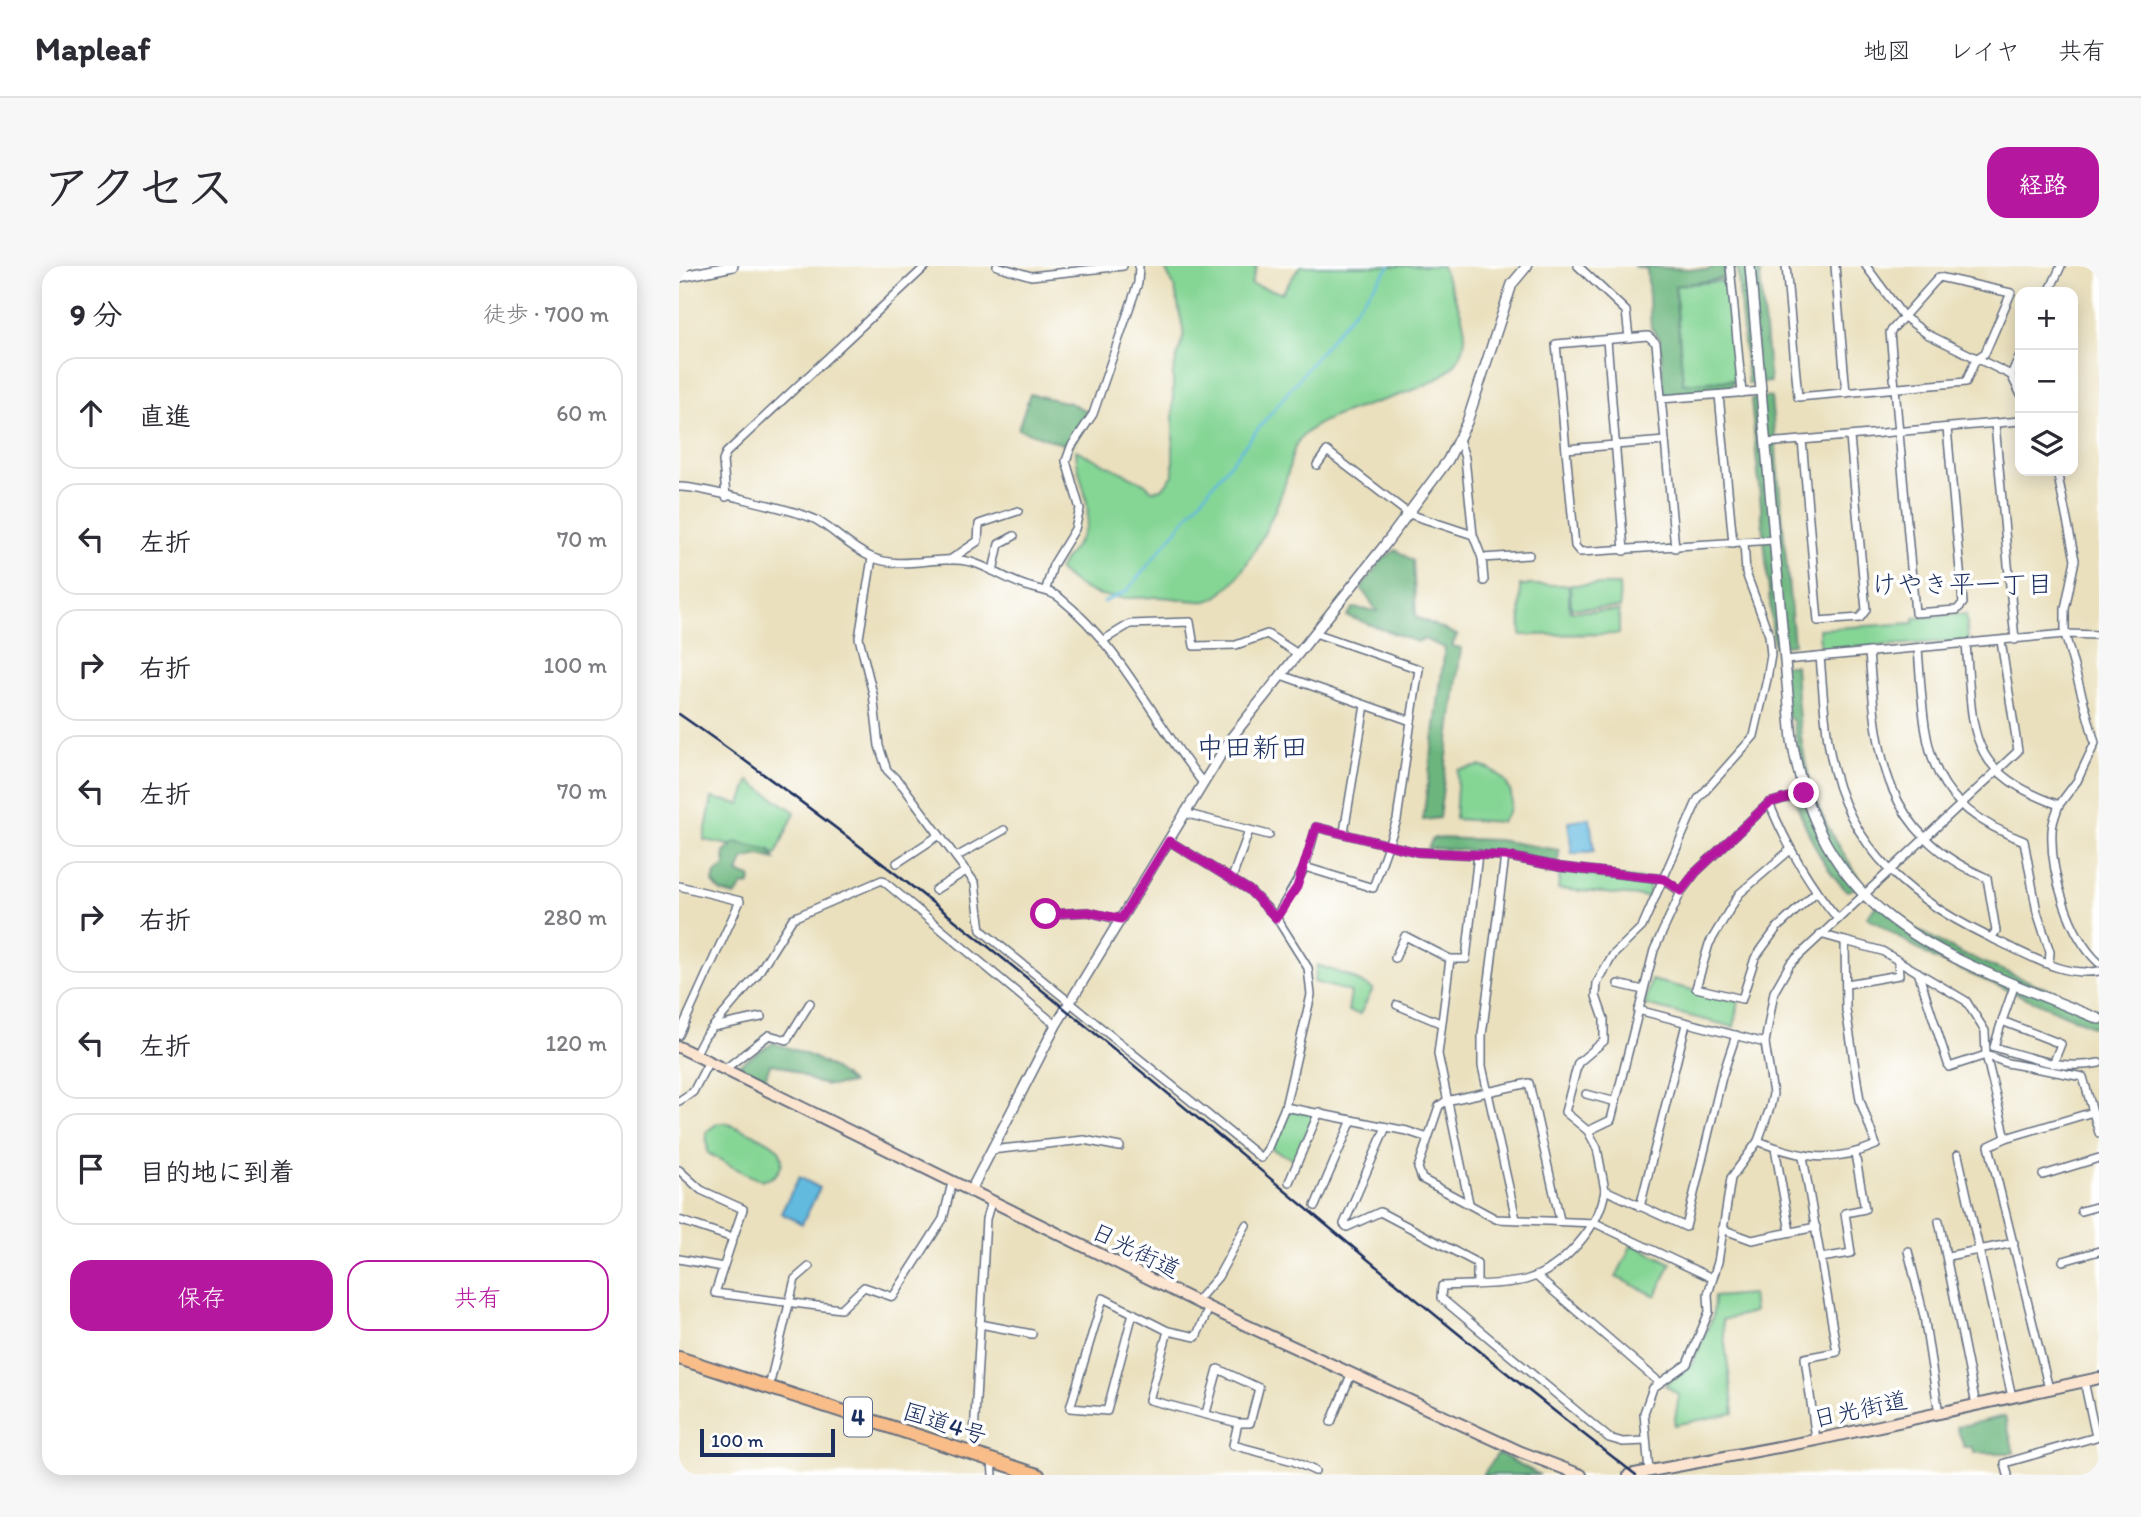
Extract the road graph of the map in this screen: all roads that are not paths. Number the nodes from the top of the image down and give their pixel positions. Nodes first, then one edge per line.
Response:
1 (733, 266) edge
2 (926, 266) edge
3 (997, 266) edge
4 (1123, 266) edge
5 (1139, 266) edge
6 (1527, 266) edge
7 (1578, 266) edge
8 (1730, 266) edge
9 (1750, 266) edge
10 (1786, 266) edge
11 (1835, 266) edge
12 (1866, 266) edge
13 (2061, 266) edge
14 (679, 277) edge
15 (2051, 287) edge
16 (1903, 316) junction
17 (1629, 338) junction
18 (1607, 340) junction
19 (1976, 359) junction
20 (2015, 366) edge
21 (2011, 375) junction
22 (2015, 383) edge
23 (1895, 388) junction
24 (1762, 391) junction
25 (1742, 393) junction
26 (1846, 393) junction
27 (1719, 395) junction
28 (1661, 400) junction
29 (2015, 422) edge
30 (1995, 424) junction
31 (1947, 428) junction
32 (1899, 432) junction
33 (1850, 436) junction
34 (1459, 439) junction
35 (1802, 440) junction
36 (1664, 441) junction
37 (1766, 443) junction
38 (1615, 444) junction
39 (1566, 449) junction
40 (1317, 465) dead end
41 (2058, 476) edge
42 (679, 487) edge
43 (726, 497) junction
44 (1018, 511) dead end
45 (1409, 514) junction
46 (1473, 535) junction
47 (1014, 536) dead end
48 (1774, 540) junction
49 (1744, 542) junction
50 (1733, 543) junction
51 (1675, 548) junction
52 (1624, 551) junction
53 (1529, 555) dead end
54 (872, 558) junction
55 (1482, 558) junction
56 (950, 560) junction
57 (993, 571) junction
58 (1485, 581) dead end
59 (1047, 589) junction
60 (1315, 633) junction
61 (2065, 634) junction
62 (2099, 635) edge
63 (2015, 640) junction
64 (1103, 641) junction
65 (2001, 641) junction
66 (1966, 644) junction
67 (1917, 649) junction
68 (1869, 652) junction
69 (1298, 654) junction
70 (1820, 657) junction
71 (1785, 660) junction
72 (1281, 675) junction
73 (1365, 705) junction
74 (1411, 721) junction
75 (1996, 773) junction
76 (1203, 783) junction
77 (1804, 793) junction
78 (1769, 803) junction
79 (2059, 805) junction
80 (1960, 807) junction
81 (1184, 814) junction
82 (1003, 830) dead end
83 (1249, 831) junction
84 (1344, 832) junction
85 (1269, 835) dead end
86 (938, 836) junction
87 (1925, 839) junction
88 (1169, 841) junction
89 (1387, 845) junction
90 (1789, 851) junction
91 (1478, 854) junction
92 (1506, 856) junction
93 (956, 858) junction
94 (897, 863) dead end
95 (1305, 867) junction
96 (966, 871) junction
97 (1889, 872) junction
98 (1232, 878) junction
99 (1664, 879) junction
100 (679, 886) edge
101 (935, 890) dead end
102 (1681, 891) junction
103 (1816, 892) junction
104 (1863, 897) junction
105 (1036, 915) dead end
106 (1276, 918) junction
107 (1121, 919) junction
108 (1838, 919) junction
109 (1820, 934) junction
110 (1991, 938) junction
111 (1845, 941) junction
112 (1395, 958) dead end
113 (1450, 959) junction
114 (1898, 960) junction
115 (2099, 963) edge
116 (2049, 964) junction
117 (1917, 971) junction
118 (2099, 971) edge
119 (1618, 984) dead end
120 (1847, 984) junction
121 (2015, 984) junction
122 (1643, 990) junction
123 (810, 1003) dead end
124 (1071, 1004) junction
125 (1397, 1005) dead end
126 (1638, 1010) junction
127 (761, 1017) dead end
128 (2099, 1019) edge
129 (2003, 1021) junction
130 (1440, 1023) junction
131 (1686, 1024) junction
132 (1056, 1025) junction
133 (713, 1027) junction
134 (679, 1035) edge
135 (1736, 1035) junction
136 (1765, 1043) junction
137 (679, 1047) edge
138 (695, 1055) junction
139 (1986, 1055) junction
140 (709, 1061) junction
141 (2099, 1063) edge
142 (2053, 1064) junction
143 (725, 1069) junction
144 (1487, 1094) junction
145 (1586, 1094) dead end
146 (679, 1101) edge
147 (1446, 1101) junction
148 (1616, 1101) junction
149 (1285, 1108) junction
150 (1319, 1112) junction
151 (2093, 1112) junction
152 (1352, 1120) junction
153 (1386, 1127) junction
154 (1588, 1131) junction
155 (2099, 1133) edge
156 (1428, 1138) junction
157 (2006, 1138) junction
158 (1758, 1140) junction
159 (1120, 1147) dead end
160 (1775, 1148) junction
161 (991, 1150) junction
162 (1855, 1154) junction
163 (1958, 1155) dead end
164 (1803, 1157) junction
165 (2099, 1158) edge
166 (679, 1170) edge
167 (2043, 1175) dead end
168 (1289, 1182) dead end
169 (953, 1183) junction
170 (1605, 1190) junction
171 (970, 1192) junction
172 (991, 1202) junction
173 (1469, 1203) junction
174 (1315, 1206) dead end
175 (2099, 1206) edge
176 (1640, 1207) junction
177 (2081, 1211) dead end
178 (1516, 1219) junction
179 (679, 1220) edge
180 (1560, 1220) junction
181 (1939, 1221) dead end
182 (1595, 1223) junction
183 (1246, 1225) dead end
184 (1816, 1227) junction
185 (1722, 1229) junction
186 (1790, 1232) junction
187 (733, 1238) junction
188 (2014, 1243) junction
189 (1980, 1250) junction
190 (1908, 1251) dead end
191 (2099, 1251) edge
192 (1948, 1256) junction
193 (1821, 1258) junction
194 (679, 1259) edge
195 (2063, 1261) dead end
196 (723, 1267) junction
197 (809, 1267) dead end
198 (1536, 1276) junction
199 (1712, 1278) junction
200 (1477, 1283) junction
201 (789, 1302) junction
202 (1196, 1302) junction
203 (1209, 1308) junction
204 (1133, 1313) junction
205 (980, 1324) junction
206 (1168, 1331) junction
207 (1032, 1334) dead end
208 (679, 1358) edge
209 (1351, 1375) junction
210 (2099, 1378) edge
211 (2084, 1381) junction
212 (1659, 1382) junction
213 (769, 1387) junction
214 (2049, 1389) junction
215 (2012, 1397) junction
216 (1976, 1405) junction
217 (1206, 1413) junction
218 (1939, 1414) junction
219 (1331, 1422) dead end
220 (1238, 1423) junction
221 (1816, 1440) junction
222 (1646, 1441) junction
223 (973, 1454) junction
224 (992, 1460) junction
225 (1315, 1471) dead end
226 (1649, 1472) junction
227 (993, 1475) edge
228 (1038, 1475) edge
229 (1581, 1475) edge
230 (1629, 1475) edge
231 (2008, 1475) edge

1 - 14 street
2 - 43 street
3 - 4 street
5 - 59 street
6 - 34 street
7 - 17 street
8 - 25 street
9 - 24 street
10 - 26 street
11 - 26 street
12 - 16 street
13 - 15 street
16 - 19 street
16 - 19 street
16 - 23 street
17 - 18 street
17 - 28 street
18 - 38 street
18 - 39 street
19 - 21 street
19 - 23 street
20 - 21 street
21 - 22 street
23 - 26 street
23 - 32 street
24 - 25 street
24 - 37 street
25 - 27 street
27 - 28 street
27 - 50 street
28 - 36 street
29 - 30 street
30 - 31 street
30 - 63 street
31 - 32 street
31 - 32 street
32 - 33 street
33 - 35 street
33 - 35 street
34 - 45 street
34 - 46 street
35 - 37 street
36 - 38 street
36 - 51 street
37 - 48 street
38 - 39 street
38 - 52 street
39 - 52 street
40 - 45 street
41 - 61 street
42 - 43 street
43 - 54 street
44 - 56 street
45 - 46 street
45 - 60 street
46 - 55 street
47 - 57 street
48 - 49 street
48 - 71 street
49 - 50 street
49 - 99 street
50 - 51 street
51 - 52 street
53 - 55 street
54 - 56 street
54 - 86 street
55 - 58 street
56 - 57 street
57 - 59 street
59 - 64 street
60 - 69 street
60 - 74 street
61 - 62 street
61 - 63 street
61 - 79 street
63 - 65 street
64 - 69 street
64 - 76 street
65 - 66 street
65 - 75 street
66 - 67 street
66 - 75 street
67 - 68 street
67 - 80 street
68 - 70 street
68 - 87 street
69 - 72 street
70 - 71 street
70 - 97 street
71 - 77 street
72 - 73 street
72 - 76 street
73 - 74 street
73 - 84 street
74 - 89 street
75 - 79 street
75 - 80 street
76 - 81 street
77 - 78 street
77 - 104 street
78 - 90 street
78 - 102 street
79 - 115 street
80 - 87 street
80 - 116 street
81 - 83 street
81 - 88 street
82 - 93 street
83 - 85 street
83 - 98 street
84 - 89 street
84 - 95 street
86 - 93 street
86 - 94 street
87 - 97 street
87 - 110 street
88 - 98 street
88 - 107 street
89 - 91 street
89 - 95 street
90 - 103 street
90 - 103 street
91 - 92 street
91 - 113 street
92 - 99 street
92 - 144 street
93 - 96 street
95 - 106 street
96 - 101 street
96 - 124 street
97 - 104 street
97 - 110 street
98 - 106 street
99 - 102 street
99 - 154 street
100 - 134 street
102 - 122 street
103 - 108 street
104 - 108 street
104 - 121 street
105 - 107 street
106 - 149 street
107 - 124 street
108 - 109 street
109 - 111 street
109 - 136 street
110 - 116 street
111 - 114 street
111 - 120 street
112 - 113 street
113 - 130 street
114 - 117 street
114 - 120 street
116 - 118 street
117 - 139 street
117 - 139 street
119 - 122 street
120 - 162 street
121 - 128 street
121 - 129 street
122 - 126 street
123 - 143 street
124 - 132 street
124 - 149 street
125 - 130 street
126 - 131 street
126 - 148 street
127 - 133 street
129 - 142 street
129 - 142 street
130 - 147 street
131 - 135 street
131 - 176 street
132 - 133 street
132 - 161 street
133 - 138 street
135 - 136 street
135 - 176 street
136 - 158 street
137 - 138 main road, 日光街道
138 - 140 main road, 日光街道
139 - 151 street
139 - 157 street
140 - 143 main road, 日光街道
140 - 146 street
141 - 142 street
143 - 169 main road, 日光街道
144 - 147 street
144 - 178 street
144 - 180 street
145 - 148 street
147 - 156 street
147 - 173 street
148 - 154 street
149 - 150 street
150 - 152 street
150 - 168 street
151 - 155 street
151 - 157 street
152 - 153 street
152 - 174 street
153 - 156 street
153 - 200 street
154 - 170 street
156 - 173 street
157 - 188 street
158 - 160 street
158 - 185 street
159 - 161 street
160 - 164 street
160 - 186 street
161 - 171 street
162 - 164 street
162 - 193 street
163 - 189 street
164 - 184 street
165 - 167 street
166 - 187 street
169 - 171 main road, 日光街道
169 - 201 street
170 - 176 street
170 - 182 street
171 - 172 main road, 日光街道
172 - 202 main road, 日光街道
172 - 205 street
173 - 178 street
175 - 177 street
178 - 180 street
179 - 187 street
180 - 182 street
181 - 192 street
182 - 198 street
182 - 199 street
183 - 202 street
184 - 186 street
184 - 193 street
185 - 186 street
185 - 199 street
187 - 196 street
188 - 189 street
188 - 214 street
189 - 192 street
189 - 215 street
190 - 218 street
191 - 195 street
192 - 216 street
193 - 221 street
194 - 196 street
196 - 201 street
197 - 201 street
198 - 200 street
198 - 212 street
199 - 212 street
200 - 222 street
201 - 213 street
202 - 203 main road, 日光街道
203 - 206 street
203 - 209 main road, 日光街道
204 - 204 street
204 - 206 street
205 - 207 street
205 - 223 street
206 - 217 street
208 - 213 highway, 国道4号 / 4
209 - 219 street
209 - 229 main road, 日光街道
210 - 211 main road, 日光街道
211 - 214 main road, 日光街道
211 - 231 street
212 - 222 street
213 - 223 highway, 国道4号 / 4
214 - 215 main road, 日光街道
215 - 216 main road, 日光街道
216 - 218 main road, 日光街道
217 - 220 street
217 - 220 street
218 - 221 main road, 日光街道
220 - 225 street
221 - 226 main road, 日光街道
222 - 226 street
223 - 224 highway, 国道4号 / 4
224 - 227 street
224 - 228 highway, 国道4号 / 4
226 - 230 main road, 日光街道

